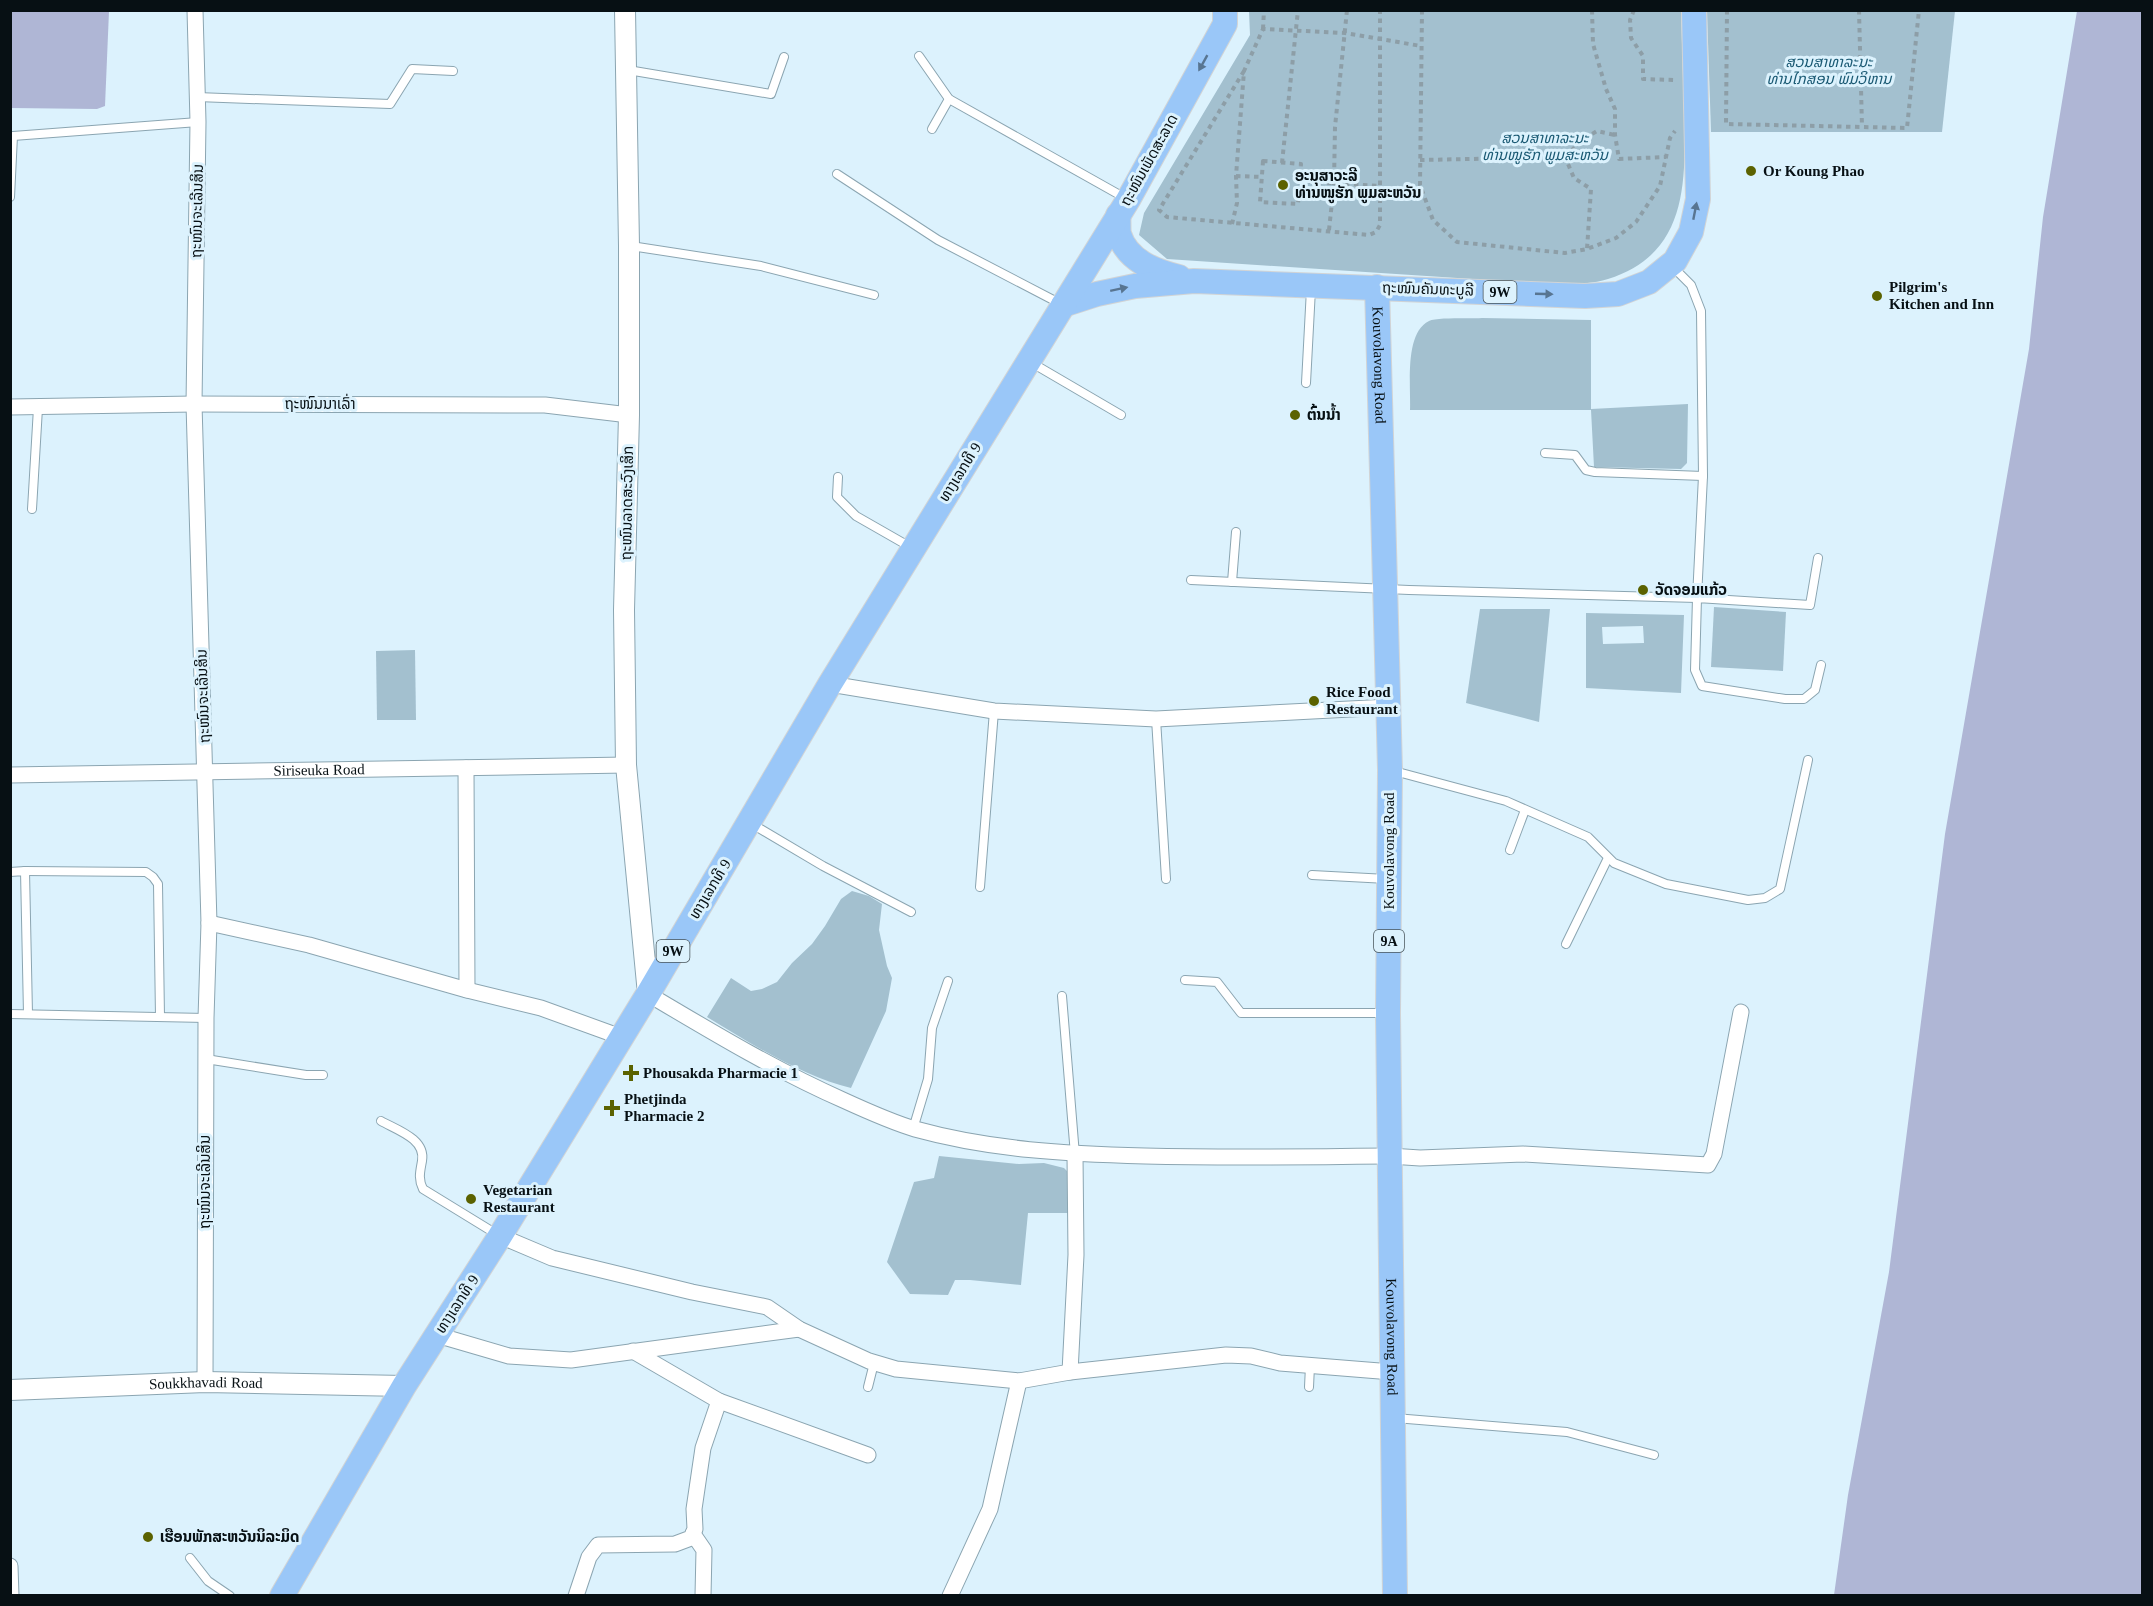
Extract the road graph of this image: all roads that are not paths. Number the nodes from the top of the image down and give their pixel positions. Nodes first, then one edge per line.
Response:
1 (195, 10) edge
2 (625, 10) edge
3 (1225, 10) edge
4 (1694, 10) edge
5 (919, 56) dead end
6 (784, 57) dead end
7 (626, 69) junction
8 (453, 71) dead end
9 (197, 98) junction
10 (949, 99) junction
11 (198, 122) junction
12 (932, 129) dead end
13 (837, 174) dead end
14 (10, 197) edge
15 (1123, 207) junction
16 (630, 246) junction
17 (1670, 264) junction
18 (1194, 281) junction
19 (1311, 285) junction
20 (1377, 287) junction
21 (874, 296) dead end
22 (1063, 305) junction
23 (1029, 361) junction
24 (1306, 383) dead end
25 (194, 404) junction
26 (10, 407) edge
27 (39, 408) junction
28 (629, 415) junction
29 (1121, 415) dead end
30 (1545, 453) dead end
31 (1704, 476) junction
32 (838, 477) dead end
33 (32, 509) dead end
34 (1236, 532) dead end
35 (913, 549) junction
36 (1818, 558) dead end
37 (1191, 580) dead end
38 (1232, 582) junction
39 (1385, 588) junction
40 (1697, 598) junction
41 (1821, 665) dead end
42 (830, 684) junction
43 (1389, 707) junction
44 (994, 711) junction
45 (1156, 719) junction
46 (1808, 760) dead end
47 (626, 765) junction
48 (466, 768) junction
49 (1390, 770) junction
50 (205, 773) junction
51 (10, 776) edge
52 (1525, 810) junction
53 (749, 823) junction
54 (1510, 850) dead end
55 (1608, 858) junction
56 (25, 871) junction
57 (10, 872) edge
58 (1312, 875) dead end
59 (1166, 879) dead end
60 (1389, 879) junction
61 (980, 886) dead end
62 (911, 912) dead end
63 (209, 922) junction
64 (1566, 944) dead end
65 (1185, 980) dead end
66 (948, 981) dead end
67 (466, 990) junction
68 (648, 994) junction
69 (1062, 996) dead end
70 (1388, 1012) junction
71 (1741, 1012) dead end
72 (10, 1014) edge
73 (28, 1014) junction
74 (160, 1017) junction
75 (206, 1018) junction
76 (621, 1037) junction
77 (206, 1059) junction
78 (323, 1075) dead end
79 (381, 1121) dead end
80 (913, 1129) junction
81 (1076, 1155) junction
82 (1390, 1156) junction
83 (500, 1236) junction
84 (798, 1329) junction
85 (437, 1335) junction
86 (633, 1351) junction
87 (874, 1363) junction
88 (1310, 1366) junction
89 (1070, 1372) junction
90 (1392, 1372) junction
91 (1019, 1381) junction
92 (205, 1382) junction
93 (404, 1386) junction
94 (868, 1386) dead end
95 (1309, 1387) dead end
96 (10, 1390) edge
97 (719, 1401) junction
98 (1392, 1417) junction
99 (868, 1455) dead end
100 (1654, 1455) dead end
101 (693, 1534) junction
102 (190, 1558) dead end
103 (10, 1566) edge
104 (11, 1596) edge
105 (230, 1596) edge
106 (282, 1596) edge
107 (576, 1596) edge
108 (703, 1596) edge
109 (950, 1596) edge
110 (1395, 1596) edge

1 - 9 street, ຖະໜົນຈະເລີນສິນ
2 - 7 street, ຖະໜົນລາດສະວົງເສິກ
3 -> 15 main road, ຖະໜົນເພັດສະລາດ / 9W
17 -> 4 main road, ຖະໜົນຄັນທະບູລີ / 9W
5 - 10 lane
6 - 7 lane
7 - 16 street, ຖະໜົນລາດສະວົງເສິກ
8 - 9 lane
9 - 11 street, ຖະໜົນຈະເລີນສິນ
10 - 12 lane
10 - 15 lane
11 - 14 lane
11 - 25 street, ຖະໜົນຈະເລີນສິນ
13 - 22 lane
15 - 18 main road, 9W
15 - 22 main road, ຖະໜົນເພັດສະລາດ / 9W
16 - 21 lane
16 - 28 street, ຖະໜົນລາດສະວົງເສິກ
20 -> 17 main road, ຖະໜົນຄັນທະບູລີ / 9W
17 - 31 lane
18 - 19 main road, ຖະໜົນຄັນທະບູລີ / 9W
22 -> 18 main road, ຖະໜົນຄັນທະບູລີ / 9W
19 - 20 main road, ຖະໜົນຄັນທະບູລີ / 9W
19 - 24 lane
20 - 39 main road, Kouvolavong Road / 9A
22 - 23 main road, ທາງເລກທີ 9 / 9W
23 - 29 lane
23 - 35 main road, ທາງເລກທີ 9 / 9W
25 - 27 street, ຖະໜົນນາເລົ່າ
25 - 28 street, ຖະໜົນນາເລົ່າ
25 - 50 street, ຖະໜົນຈະເລີນສິນ
26 - 27 street, ຖະໜົນນາເລົ່າ
27 - 33 lane
28 - 47 street, ຖະໜົນລາດສະວົງເສິກ
30 - 31 lane
31 - 40 lane
32 - 35 lane
34 - 38 lane
35 - 42 main road, ທາງເລກທີ 9 / 9W
36 - 40 lane
37 - 38 lane
38 - 39 lane
39 - 40 lane
39 - 43 main road, Kouvolavong Road / 9A
40 - 41 lane
42 - 44 street
42 - 53 main road, ທາງເລກທີ 9 / 9W
43 - 45 street
43 - 49 main road, Kouvolavong Road / 9A
44 - 45 street
44 - 61 lane
45 - 59 lane
46 - 55 lane
47 - 48 street, Siriseuka Road
47 - 68 street, ຖະໜົນລາດສະວົງເສິກ
48 - 50 street, Siriseuka Road
48 - 67 street
49 - 52 lane
49 - 60 main road, Kouvolavong Road / 9A
50 - 51 street, Siriseuka Road
50 - 63 street, ຖະໜົນຈະເລີນສິນ
52 - 54 lane
52 - 55 lane
53 - 62 lane
53 - 68 main road, ທາງເລກທີ 9 / 9W
55 - 64 lane
56 - 57 lane
56 - 73 lane
56 - 74 lane
58 - 60 lane
60 - 70 main road, Kouvolavong Road / 9A
63 - 67 street
63 - 75 street, ຖະໜົນຈະເລີນສິນ
65 - 70 lane
66 - 80 lane
67 - 76 street
68 - 76 main road, ທາງເລກທີ 9 / 9W
68 - 80 street
69 - 81 lane
70 - 82 main road, Kouvolavong Road / 9A
71 - 82 street
72 - 73 lane
73 - 74 lane
74 - 75 lane
75 - 77 street, ຖະໜົນຈະເລີນສິນ
76 - 83 main road, ທາງເລກທີ 9 / 9W
77 - 78 lane
77 - 92 street, ຖະໜົນຈະເລີນສິນ
79 - 83 lane
80 - 81 street
81 - 82 street
81 - 89 street
82 - 90 main road, Kouvolavong Road / 9A
83 - 84 street
83 - 85 main road, ທາງເລກທີ 9 / 9W
84 - 86 street
84 - 87 street
85 - 86 street
85 - 93 main road, ທາງເລກທີ 9 / 9W
86 - 97 street
87 - 91 street
87 - 94 lane
88 - 89 street
88 - 90 street
88 - 95 lane
89 - 91 street
90 - 98 main road, Kouvolavong Road / 9A
91 - 109 street
92 - 93 street, Soukkhavadi Road
92 - 96 street, Soukkhavadi Road
93 - 106 main road, ທາງເລກທີ 9 / 9W
97 - 99 street
97 - 101 street
98 - 100 lane
98 - 110 main road, Kouvolavong Road / 9A
101 - 107 street
101 - 108 street
102 - 105 lane
103 - 104 street

